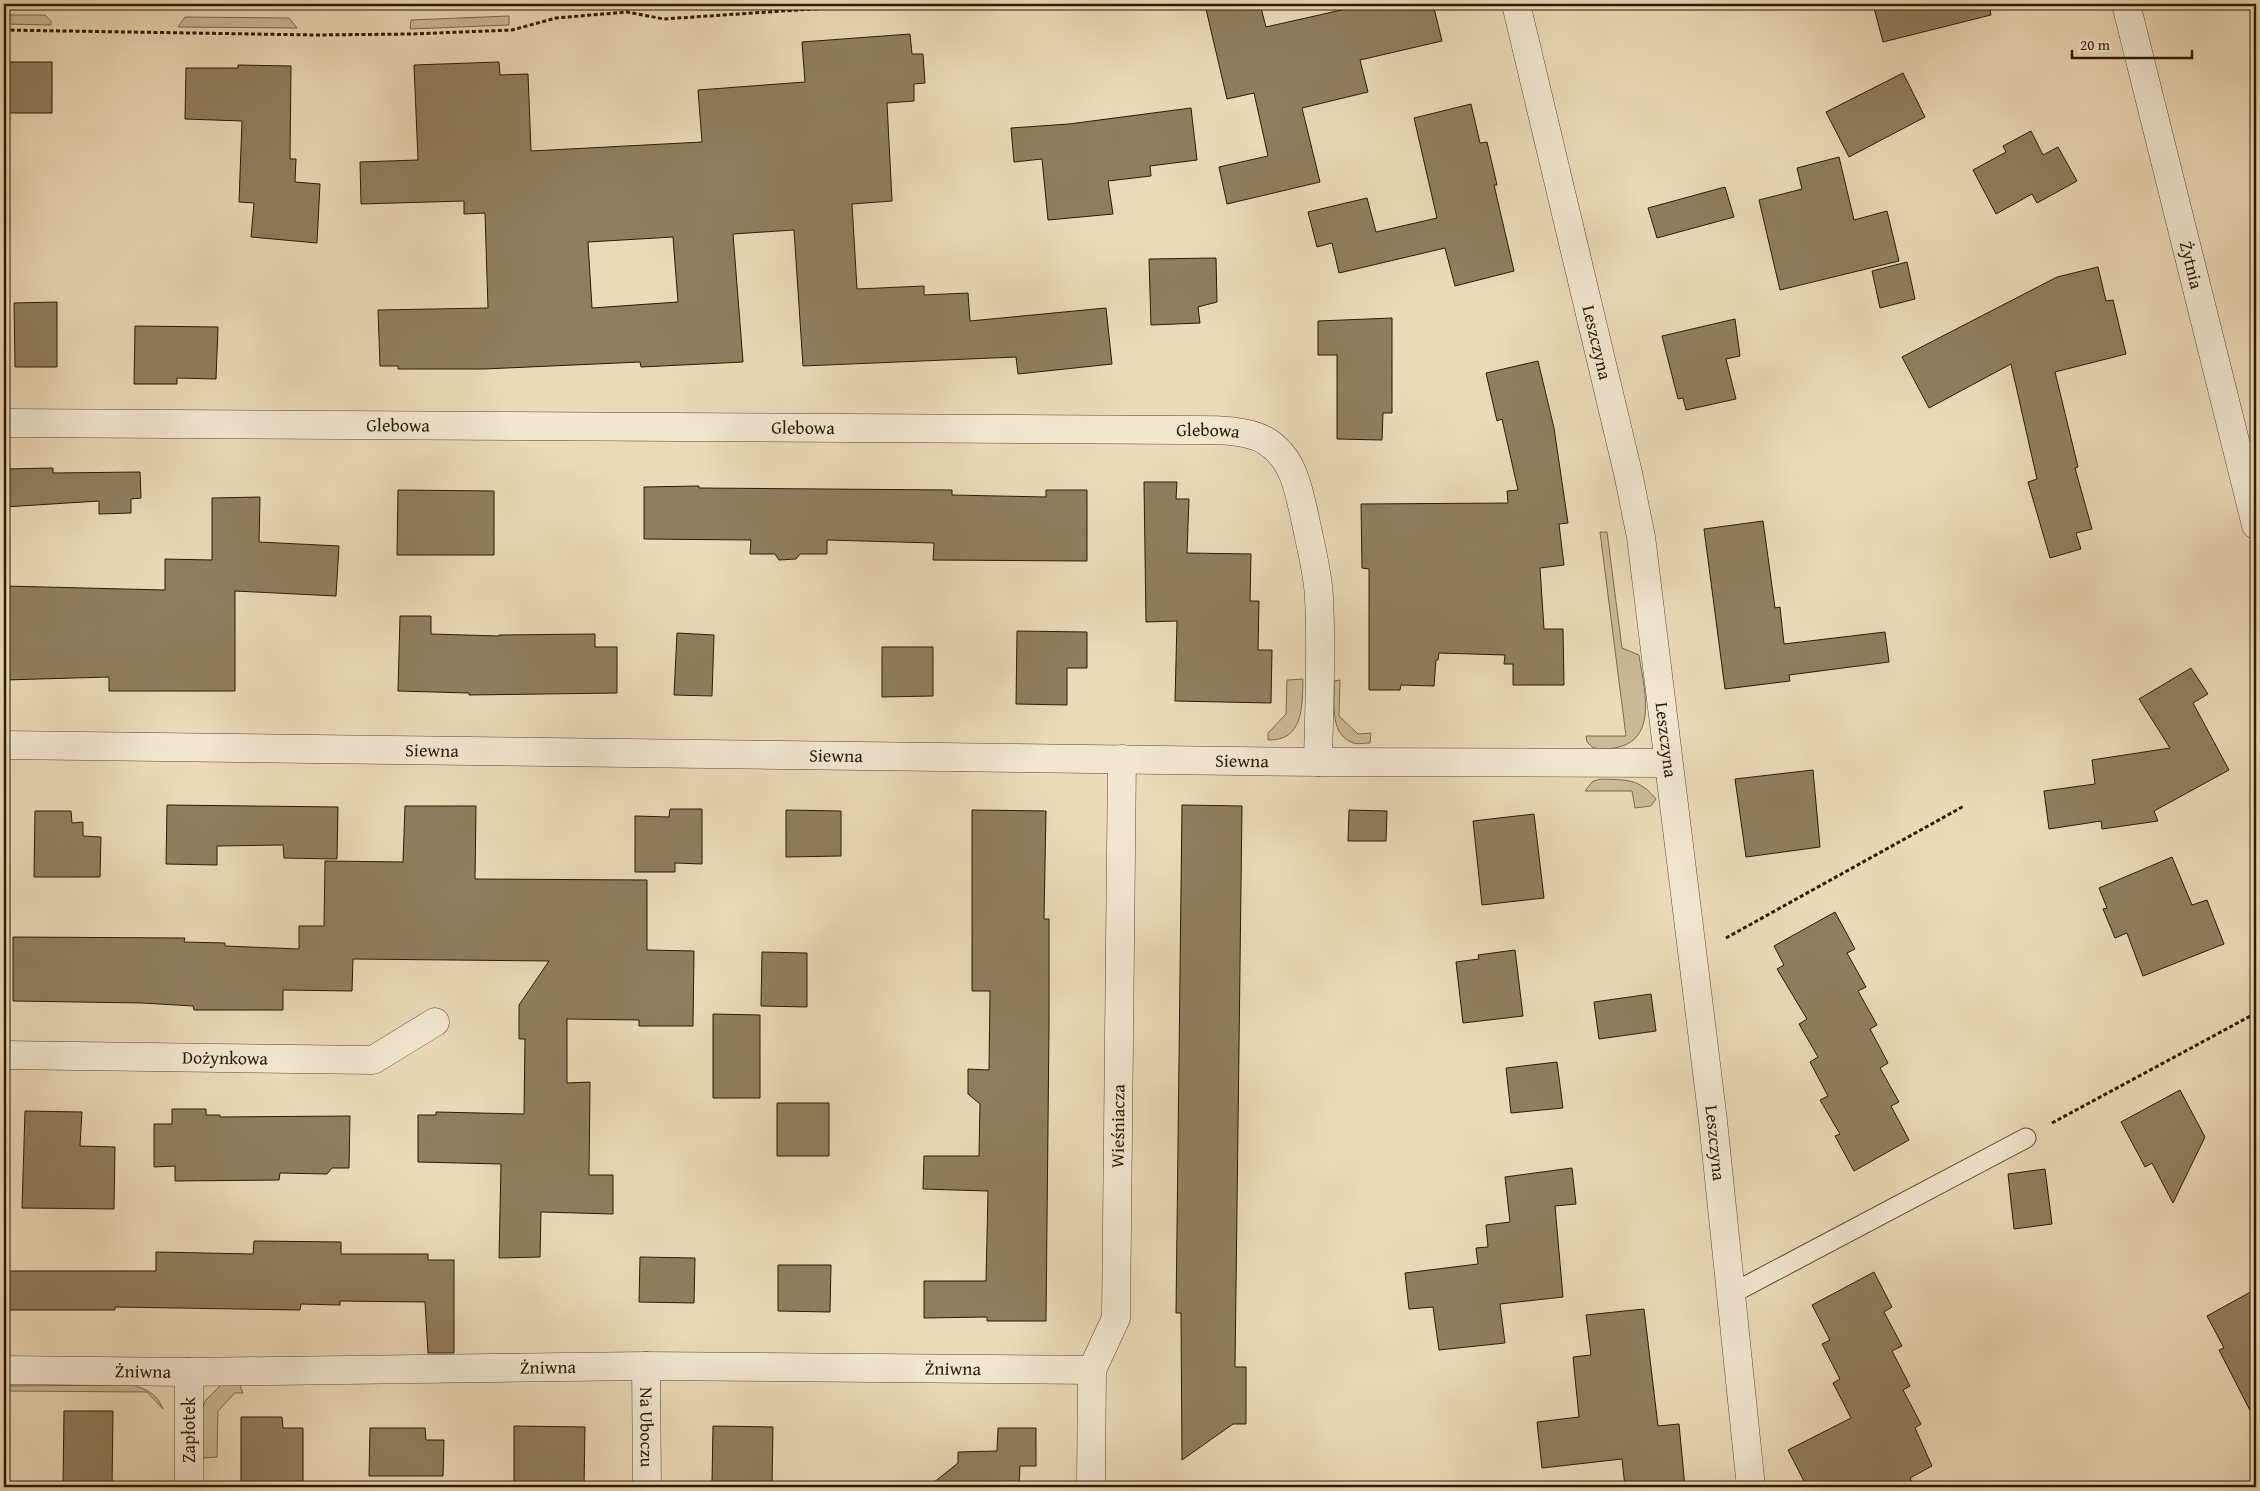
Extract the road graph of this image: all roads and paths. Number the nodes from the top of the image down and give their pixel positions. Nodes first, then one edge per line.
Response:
1 (887, 4) edge
2 (1516, 4) edge
3 (2126, 4) edge
4 (4, 30) edge
5 (4, 422) edge
6 (2256, 525) edge
7 (4, 746) edge
8 (1122, 759) junction
9 (1318, 762) junction
10 (1668, 763) junction
11 (1964, 806) dead end
12 (1693, 951) junction
13 (2256, 1013) edge
14 (435, 1022) dead end
15 (4, 1055) edge
16 (2026, 1138) joint
17 (1731, 1294) junction
18 (646, 1366) junction
19 (4, 1370) edge
20 (1092, 1370) junction
21 (189, 1372) junction
22 (189, 1487) edge
23 (647, 1487) edge
24 (1091, 1487) edge
25 (1751, 1487) edge

1 - 4 path
2 - 10 street, Leszczyna
3 - 6 street, Żytnia
5 - 9 street, Glebowa
7 - 8 street, Siewna
8 - 9 street, Siewna
8 - 20 street, Wieśniacza
9 - 10 street, Siewna
10 - 12 street, Leszczyna
11 - 12 path
12 - 17 street, Leszczyna
13 - 16 path
14 - 15 street, Dożynkowa
16 - 17 lane
17 - 25 street, Leszczyna
18 - 20 street, Żniwna
18 - 21 street, Żniwna
18 - 23 street, Na Uboczu
19 - 21 street, Żniwna
20 - 24 street, Wieśniacza
21 - 22 street, Zapłotek

